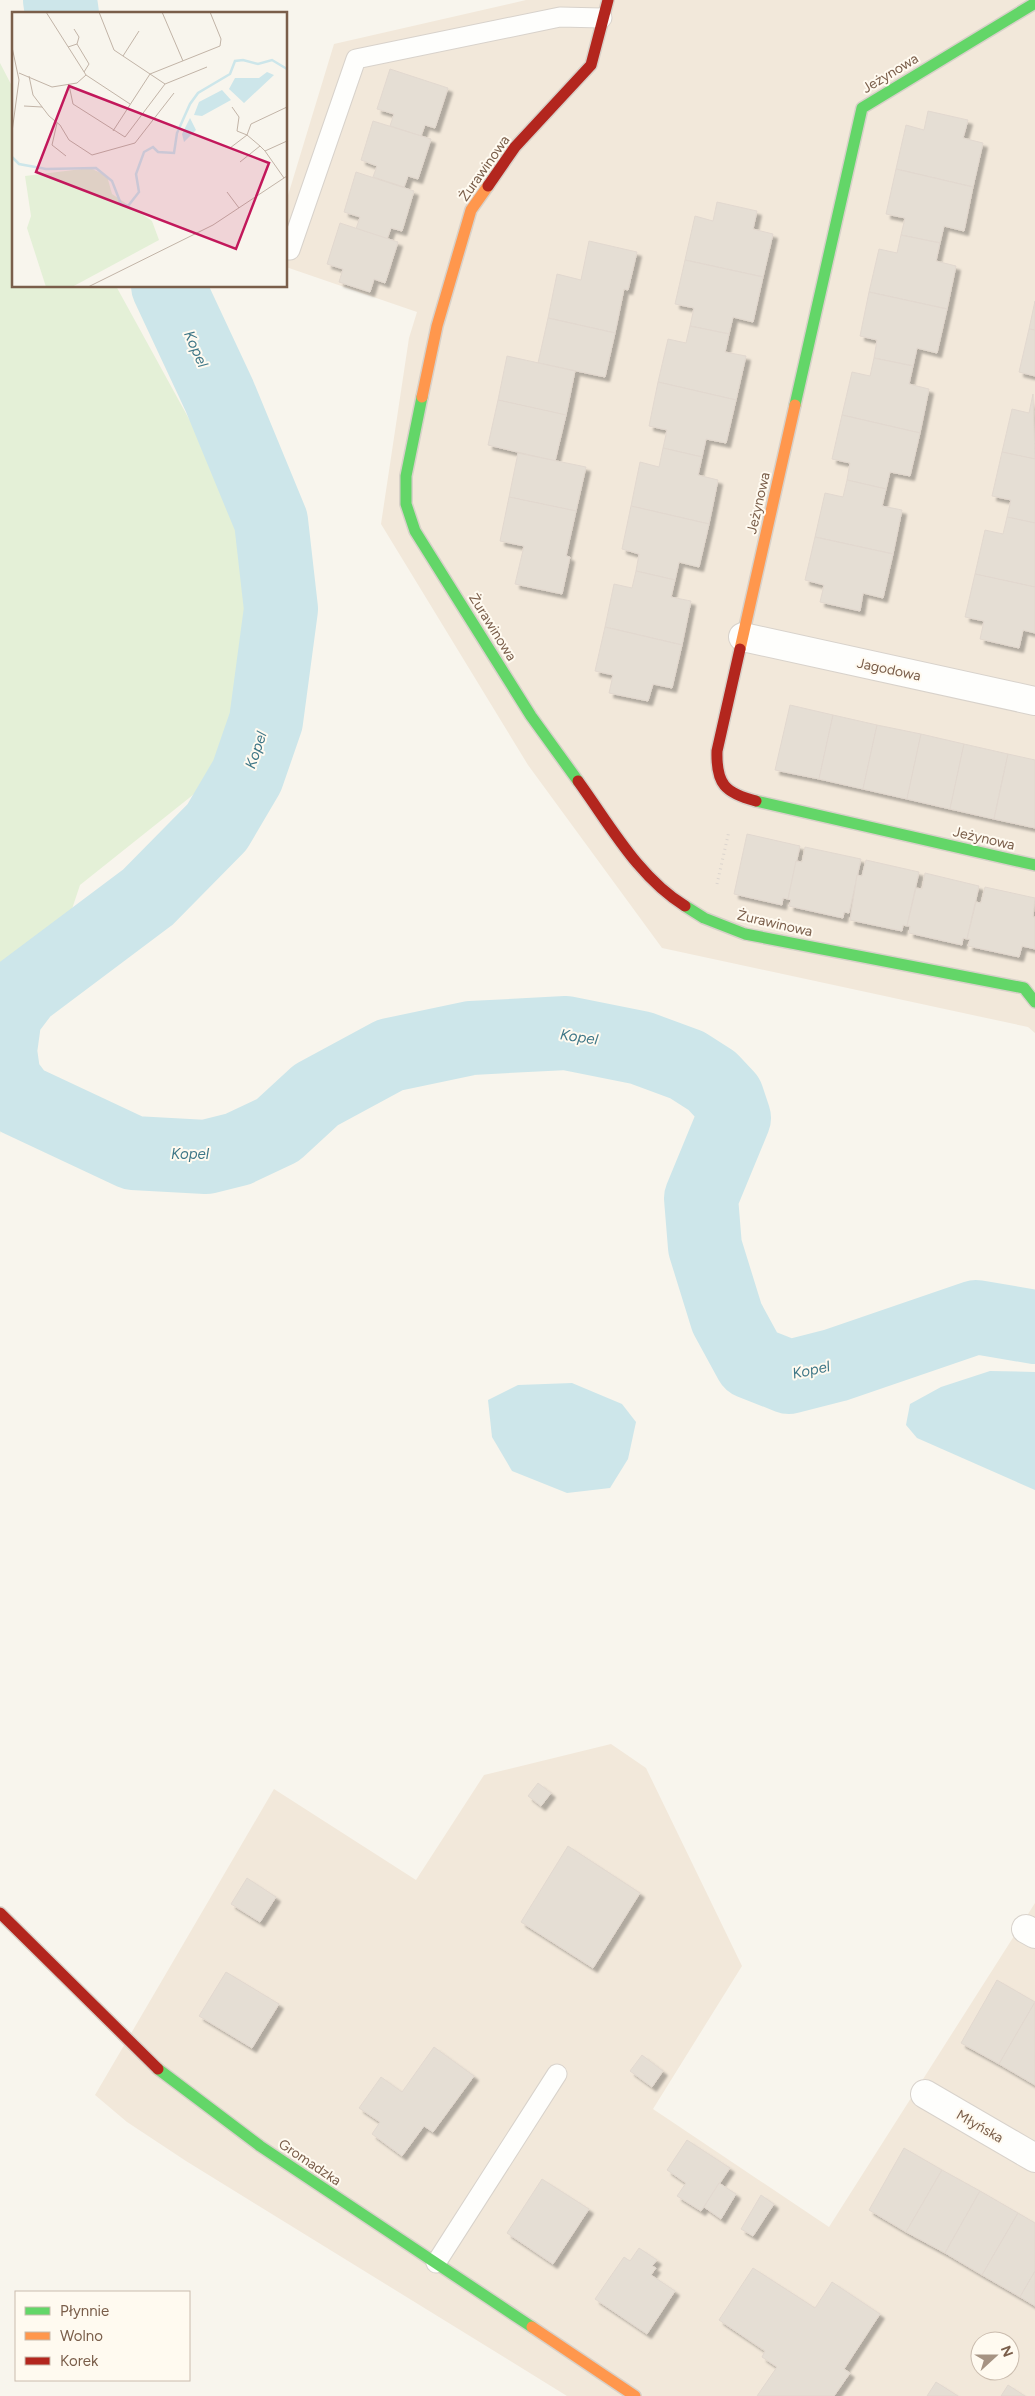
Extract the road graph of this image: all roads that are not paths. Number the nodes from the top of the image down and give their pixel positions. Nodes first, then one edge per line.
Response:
1 (1035, 3) edge
2 (605, 9) edge
3 (290, 250) dead end
4 (743, 637) junction
5 (1035, 701) edge
6 (1035, 865) edge
7 (1035, 1002) edge
8 (0, 1913) edge
9 (557, 2074) dead end
10 (925, 2094) dead end
11 (1035, 2158) edge
12 (436, 2263) junction
13 (635, 2396) edge

1 - 4 street, Jeżynowa
2 - 3 lane
2 - 7 street, Żurawinowa
4 - 5 street, Jagodowa
4 - 6 street, Jeżynowa
8 - 12 street, Gromadzka
9 - 12 lane
10 - 11 street, Młyńska
12 - 13 street, Gromadzka

